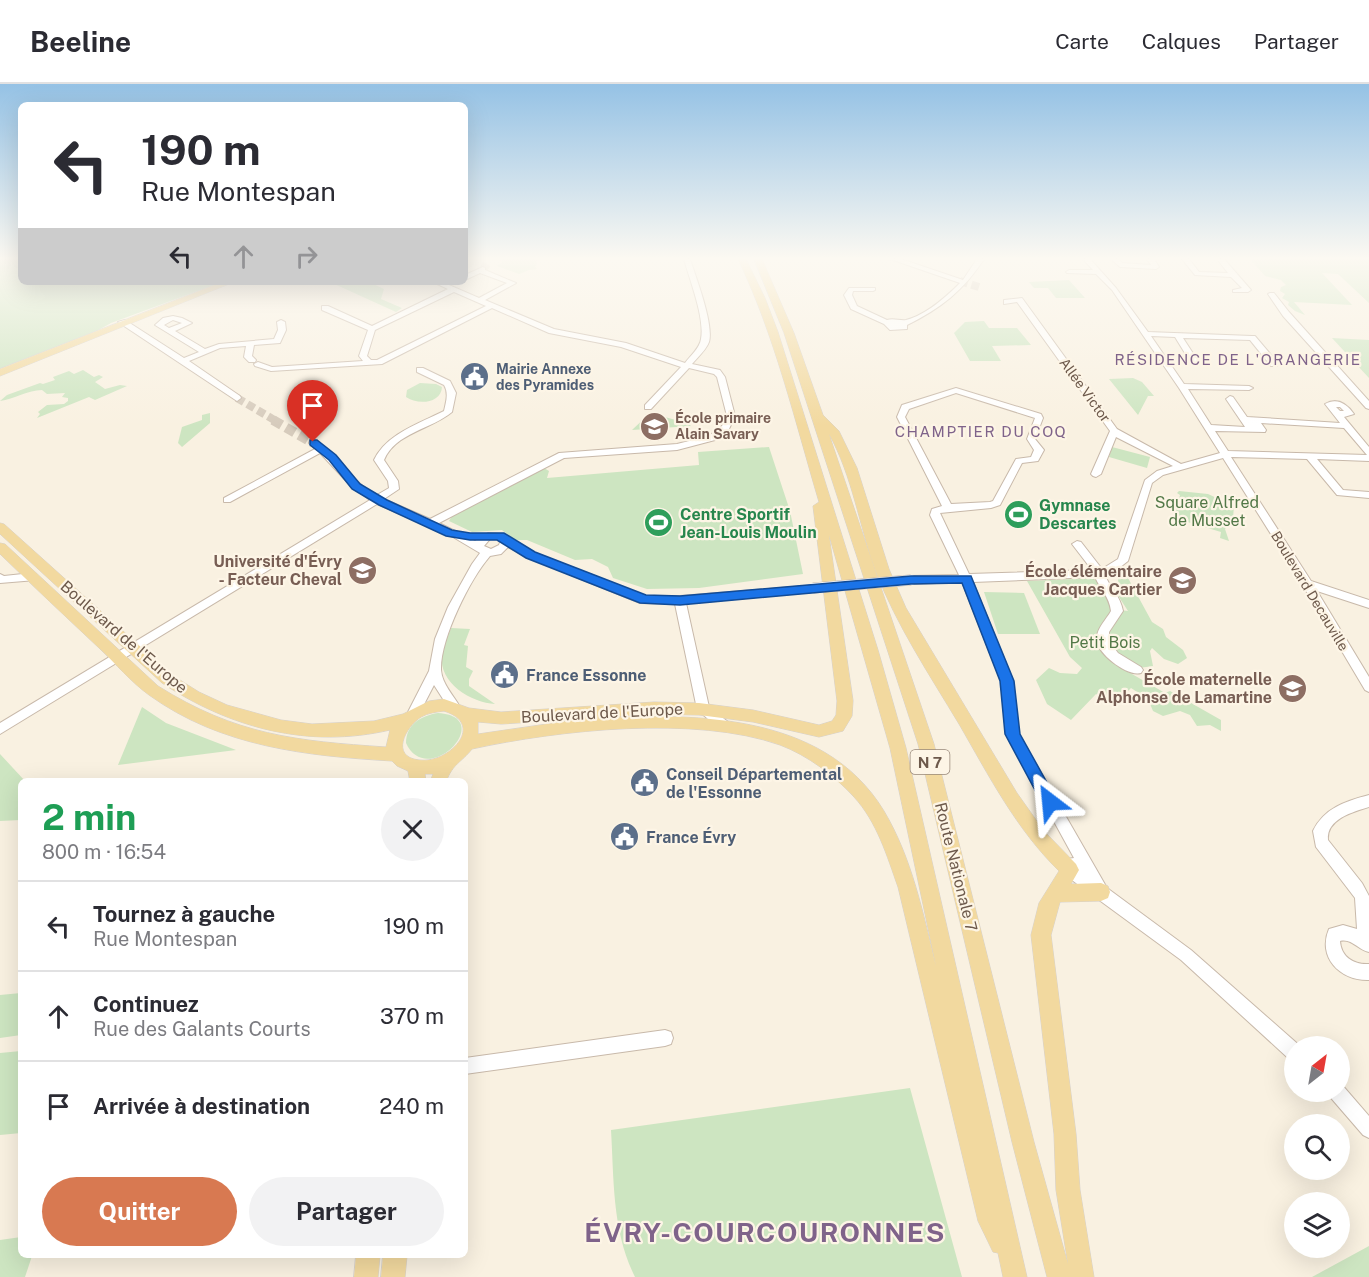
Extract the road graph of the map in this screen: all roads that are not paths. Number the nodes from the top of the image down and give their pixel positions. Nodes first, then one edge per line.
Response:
1 (142, 315) edge
2 (143, 315) edge
3 (341, 315) edge
4 (399, 315) edge
5 (474, 315) edge
6 (512, 315) edge
7 (702, 315) edge
8 (767, 315) edge
9 (782, 315) edge
10 (869, 315) edge
11 (922, 315) edge
12 (1030, 315) edge
13 (1132, 315) edge
14 (1288, 315) edge
15 (124, 322) junction
16 (281, 322) dead end
17 (372, 329) junction
18 (170, 331) dead end
19 (1146, 334) junction
20 (1177, 335) junction
21 (250, 344) junction
22 (204, 352) junction
23 (183, 361) junction
24 (1194, 361) dead end
25 (369, 363) junction
26 (686, 364) junction
27 (1274, 364) dead end
28 (420, 370) dead end
29 (0, 371) edge
30 (1181, 386) junction
31 (1249, 388) dead end
32 (237, 398) tunnel mouth
33 (1230, 399) dead end
34 (1369, 406) edge
35 (648, 407) dead end
36 (818, 414) junction
37 (1339, 414) dead end
38 (1253, 425) junction
39 (1347, 426) junction
40 (1209, 428) junction
41 (1114, 431) junction
42 (1226, 454) junction
43 (1309, 456) junction
44 (1368, 458) edge
45 (1178, 466) junction
46 (817, 474) junction
47 (1096, 474) dead end
48 (1369, 495) edge
49 (377, 499) junction
50 (227, 500) dead end
51 (948, 509) junction
52 (429, 524) junction
53 (2, 536) edge
54 (1077, 544) dead end
55 (484, 546) junction
56 (502, 546) junction
57 (1098, 571) junction
58 (32, 577) junction
59 (0, 578) edge
60 (966, 579) junction
61 (1307, 584) junction
62 (680, 600) junction
63 (1369, 604) edge
64 (134, 648) junction
65 (118, 657) junction
66 (1137, 670) dead end
67 (435, 671) junction
68 (1369, 687) edge
69 (703, 709) junction
70 (460, 710) junction
71 (409, 716) junction
72 (724, 726) junction
73 (0, 729) edge
74 (468, 743) junction
75 (398, 755) junction
76 (445, 763) junction
77 (417, 774) edge
78 (439, 778) edge
79 (1369, 801) edge
80 (1073, 861) junction
81 (1101, 892) junction
82 (1055, 893) junction
83 (1367, 944) edge
84 (1369, 972) edge
85 (665, 1038) dead end
86 (1284, 1043) edge
87 (468, 1066) edge
88 (1346, 1102) edge
89 (1369, 1129) edge
90 (1010, 1257) junction
91 (368, 1258) edge
92 (395, 1258) edge
93 (366, 1277) edge
94 (393, 1277) edge
95 (1015, 1277) edge
96 (1059, 1277) edge
97 (1082, 1277) edge

1 - 15 main road
2 - 15 main road
3 - 17 street
4 - 17 street
5 - 25 street
6 - 26 street
7 - 26 street
8 - 46 main road, Route Nationale 7 / N 7
9 - 36 main road, Route Nationale 7 / N 7
10 - 11 street
12 - 41 street, Allée Victor
13 - 19 street, Boulevard Decauville
14 - 34 street
15 - 23 street
15 - 29 main road
16 - 21 street
17 - 25 street
18 - 22 street
19 - 20 street
19 - 30 street, Boulevard Decauville
20 - 24 street
20 - 27 street
21 - 22 street
21 - 25 street
22 - 23 street
23 - 32 street
26 - 35 street
26 - 52 street
28 - 49 street
30 - 31 street
30 - 40 street, Boulevard Decauville
33 - 38 street
36 - 80 main road
36 - 96 main road, Route Nationale 7 / N 7
37 - 39 street
38 - 39 street
38 - 40 street
39 - 44 street
40 - 42 street, Boulevard Decauville
41 - 45 street, Allée Victor
41 - 47 street
42 - 43 street
42 - 45 street
42 - 61 street, Boulevard Decauville
43 - 44 street
43 - 48 street
45 - 57 street
46 - 69 main road, Boulevard de l'Europe
46 - 90 main road, Route Nationale 7 / N 7
49 - 50 street
49 - 52 street
49 - 64 street
51 - 51 street
51 - 60 street
52 - 55 street
53 - 58 main road, Boulevard de l'Europe
53 - 64 main road, Boulevard de l'Europe
54 - 57 street
55 - 56 street
55 - 56 street
55 - 67 street
56 - 62 street
57 - 60 street
57 - 66 street
58 - 59 street
58 - 65 main road, Boulevard de l'Europe
60 - 62 street, bridge
60 - 80 street
61 - 63 street
61 - 68 street, Boulevard Decauville
62 - 69 street
64 - 65 street
64 - 71 main road, Boulevard de l'Europe
65 - 73 street
65 - 75 main road, Boulevard de l'Europe
67 - 70 street
67 - 71 street
69 - 70 main road, Boulevard de l'Europe
69 - 72 street
70 - 71 main road
70 - 74 main road
71 - 75 main road
72 - 74 main road, Boulevard de l'Europe
72 - 90 main road, Boulevard de l'Europe
74 - 76 main road
75 - 77 main road
76 - 77 main road
76 - 78 main road
79 - 83 street
80 - 81 street
80 - 82 main road
81 - 82 main road
81 - 86 street
82 - 97 main road
83 - 84 street
85 - 87 street
88 - 89 street
90 - 95 main road, Route Nationale 7 / N 7
91 - 93 main road
92 - 94 main road

